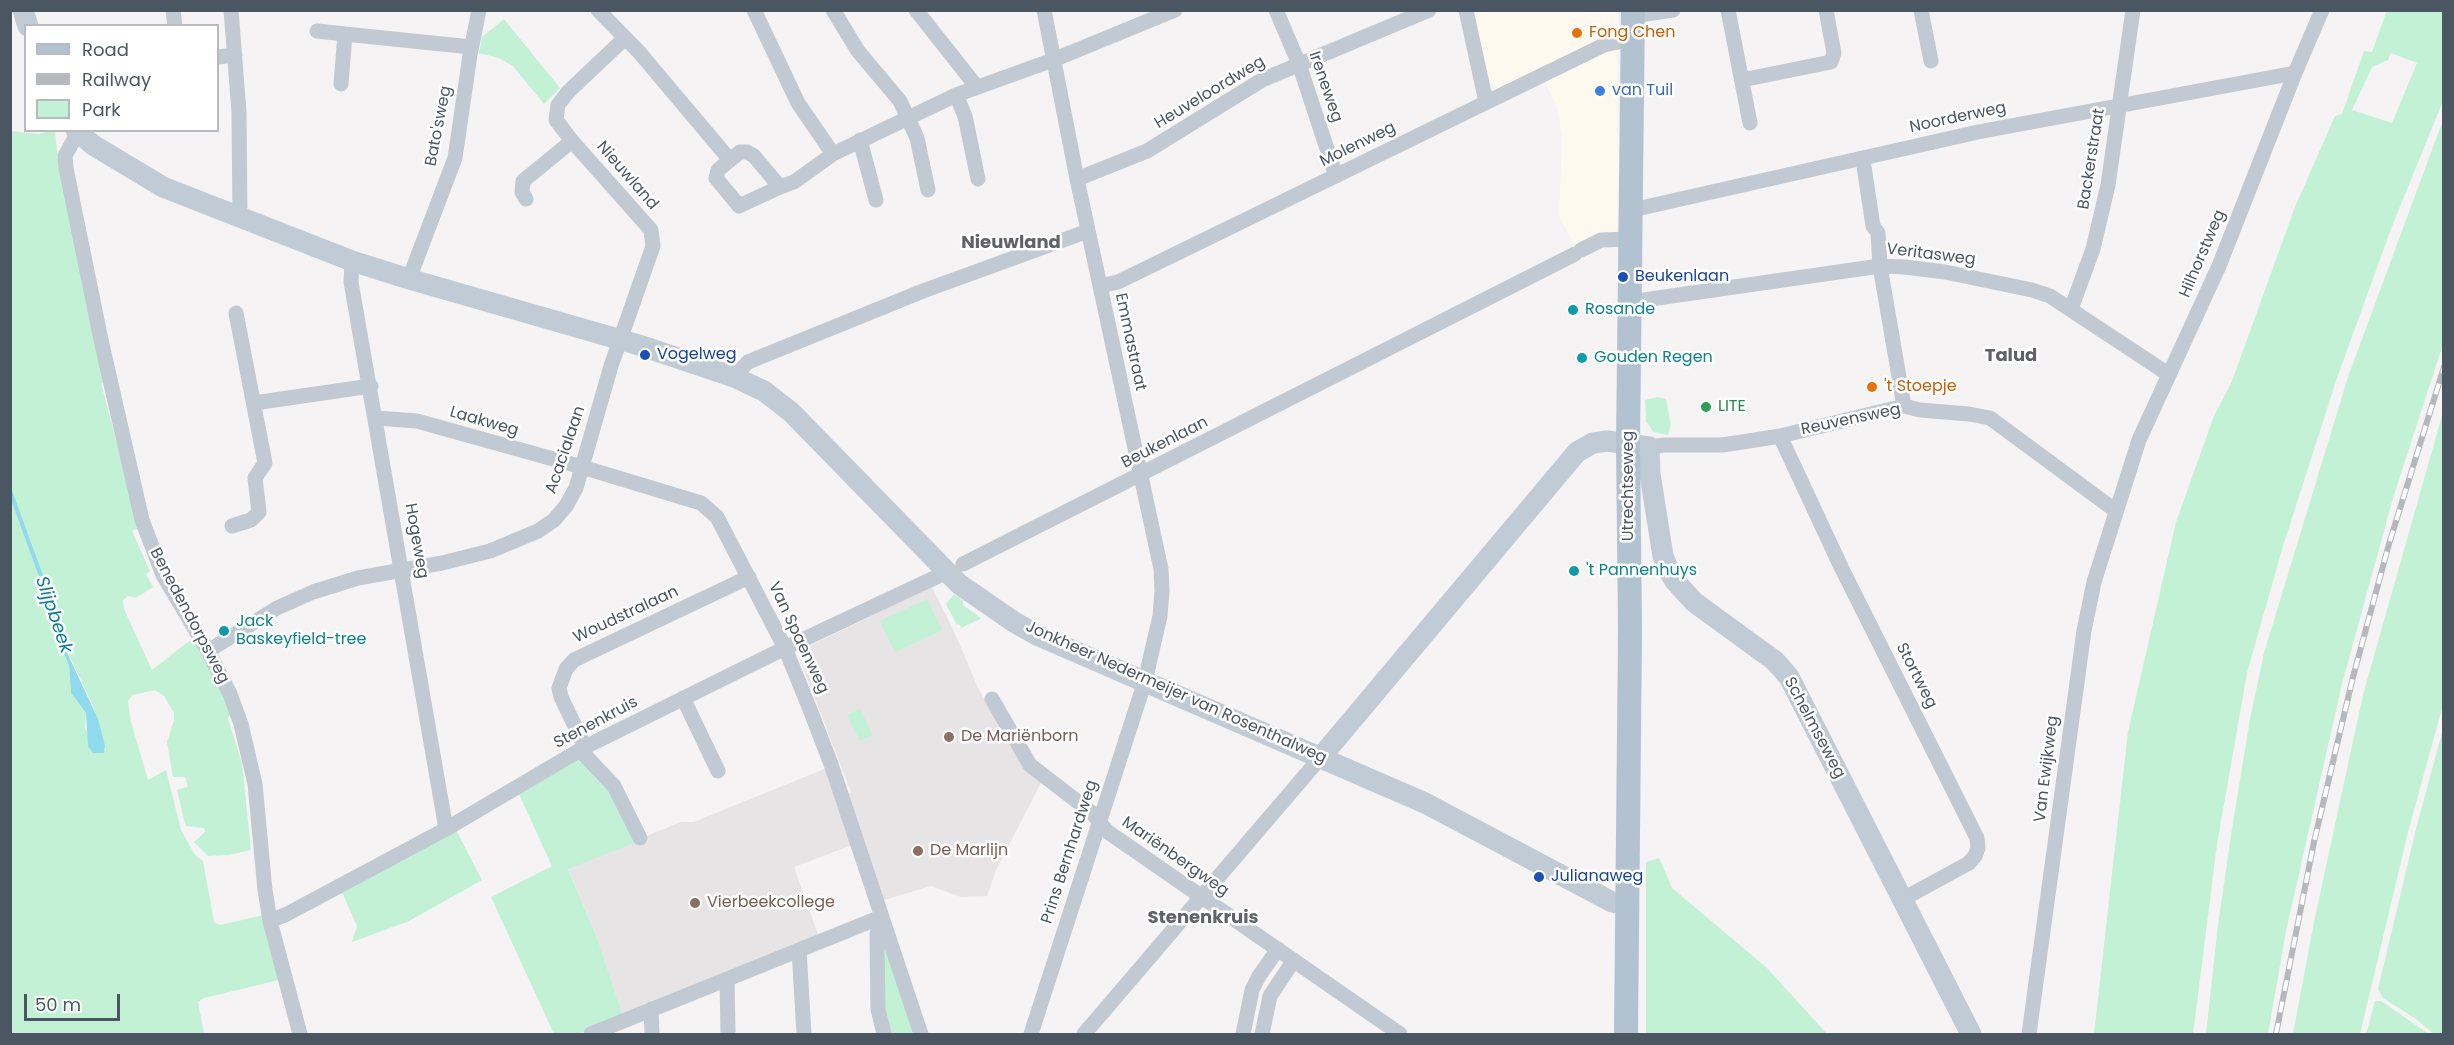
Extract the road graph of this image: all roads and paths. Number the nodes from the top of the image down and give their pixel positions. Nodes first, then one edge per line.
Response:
1 (231, 10) edge
2 (479, 10) edge
3 (598, 10) edge
4 (754, 10) edge
5 (833, 10) edge
6 (916, 10) edge
7 (1044, 10) edge
8 (1175, 10) edge
9 (1276, 10) edge
10 (1429, 10) edge
11 (1466, 10) edge
12 (1673, 10) edge
13 (1728, 10) edge
14 (1826, 10) edge
15 (1921, 10) edge
16 (2133, 10) edge
17 (2322, 10) edge
18 (1633, 22) edge
19 (317, 31) dead end
20 (345, 34) junction
21 (625, 38) junction
22 (471, 47) junction
23 (235, 55) junction
24 (219, 57) edge
25 (1053, 60) junction
26 (1931, 61) dead end
27 (1299, 64) junction
28 (2295, 73) junction
29 (1742, 80) junction
30 (341, 84) dead end
31 (976, 86) junction
32 (956, 95) junction
33 (1486, 102) junction
34 (2119, 105) junction
35 (908, 117) junction
36 (1750, 123) dead end
37 (77, 132) edge
38 (78, 132) edge
39 (860, 140) junction
40 (572, 141) junction
41 (833, 154) junction
42 (1863, 159) junction
43 (730, 160) junction
44 (1336, 176) junction
45 (978, 179) dead end
46 (1077, 179) junction
47 (780, 187) junction
48 (928, 190) dead end
49 (526, 200) dead end
50 (876, 200) dead end
51 (1632, 210) junction
52 (240, 218) junction
53 (1088, 231) junction
54 (1631, 239) junction
55 (352, 261) junction
56 (1880, 266) junction
57 (410, 279) junction
58 (1100, 286) junction
59 (1630, 302) junction
60 (2071, 309) junction
61 (236, 313) dead end
62 (621, 339) junction
63 (2168, 374) junction
64 (734, 377) junction
65 (370, 386) junction
66 (254, 403) junction
67 (1904, 406) junction
68 (376, 418) junction
69 (1780, 436) junction
70 (1639, 445) junction
71 (582, 468) junction
72 (1141, 475) junction
73 (2116, 511) junction
74 (232, 526) dead end
75 (955, 568) junction
76 (403, 571) junction
77 (749, 577) junction
78 (785, 648) junction
79 (208, 651) junction
80 (1145, 681) junction
81 (683, 698) junction
82 (992, 699) dead end
83 (583, 749) junction
84 (1321, 757) junction
85 (718, 771) dead end
86 (1098, 822) junction
87 (446, 829) junction
88 (640, 838) dead end
89 (1201, 896) junction
90 (1903, 899) junction
91 (1627, 905) junction
92 (882, 917) junction
93 (270, 921) junction
94 (1278, 949) junction
95 (799, 950) junction
96 (1294, 960) junction
97 (727, 980) junction
98 (651, 1009) junction
99 (300, 1035) edge
100 (591, 1035) edge
101 (652, 1035) edge
102 (728, 1035) edge
103 (804, 1035) edge
104 (884, 1035) edge
105 (921, 1035) edge
106 (1031, 1035) edge
107 (1084, 1035) edge
108 (1243, 1035) edge
109 (1262, 1035) edge
110 (1400, 1035) edge
111 (1626, 1035) edge
112 (1971, 1035) edge
113 (2029, 1035) edge

1 - 23 street
2 - 22 street, Bato'sweg
3 - 21 street
4 - 41 street
5 - 35 street
6 - 31 street
7 - 25 street, Emmastraat
8 - 25 street
9 - 27 street, Ireneweg
10 - 27 street, Heuveloordweg
11 - 33 street
12 - 18 street, Molenweg
13 - 29 street
14 - 29 street
15 - 26 street
16 - 34 street, Backerstraat
17 - 28 street, Hilhorstweg
18 - 33 street, Molenweg
18 - 51 main road, Utrechtseweg
19 - 20 street
20 - 22 street
20 - 30 street
21 - 40 street, Nieuwland
21 - 43 street
22 - 57 street, Bato'sweg
23 - 24 street
23 - 52 street
25 - 31 street
25 - 46 street, Emmastraat
27 - 44 street, Ireneweg
27 - 46 street, Heuveloordweg
28 - 34 street, Noorderweg
28 - 63 street, Hilhorstweg
29 - 36 street
31 - 32 street
32 - 35 street
32 - 45 street
33 - 44 street, Molenweg
34 - 42 street, Noorderweg
34 - 60 street, Backerstraat
35 - 39 street
35 - 48 street
37 - 79 street, Benedendorpsweg
38 - 52 street, Jonkheer Nedermeijer van Rosenthalweg
39 - 41 street
39 - 50 street
40 - 49 street, Nieuwland
40 - 62 street, Nieuwland
41 - 47 street
42 - 51 street, Noorderweg
42 - 56 street
43 - 47 street
43 - 47 street
44 - 58 street, Molenweg
46 - 53 street, Emmastraat
51 - 54 main road, Utrechtseweg
52 - 55 street, Jonkheer Nedermeijer van Rosenthalweg
53 - 58 street, Emmastraat
53 - 64 street
54 - 59 main road, Utrechtseweg
54 - 72 street, Beukenlaan
55 - 57 street, Jonkheer Nedermeijer van Rosenthalweg
55 - 65 street, Hogeweg
56 - 59 street, Veritasweg
56 - 60 street, Veritasweg
56 - 67 street
57 - 62 street, Jonkheer Nedermeijer van Rosenthalweg
58 - 72 street, Emmastraat
59 - 70 main road, Utrechtseweg
60 - 63 street, Veritasweg
61 - 66 street
62 - 64 street, Jonkheer Nedermeijer van Rosenthalweg
62 - 71 street, Acacialaan
63 - 73 street, Hilhorstweg
64 - 75 street, Jonkheer Nedermeijer van Rosenthalweg
65 - 66 street
65 - 68 street, Hogeweg
66 - 74 street
67 - 69 street, Reuvensweg
67 - 73 street, Reuvensweg
68 - 71 street, Laakweg
68 - 76 street, Hogeweg
69 - 70 street, Reuvensweg
69 - 90 street, Stortweg
70 - 84 street
70 - 90 street, Schelmseweg
70 - 91 main road, Utrechtseweg
71 - 76 street, Acacialaan
71 - 77 street, Van Spaenweg
72 - 75 street, Beukenlaan
72 - 80 street, Emmastraat
73 - 113 street, Van Ewijkweg
75 - 78 street, Stenenkruis
75 - 80 street, Jonkheer Nedermeijer van Rosenthalweg
76 - 79 street, Acacialaan
76 - 87 street, Hogeweg
77 - 78 street, Van Spaenweg
77 - 83 street, Woudstralaan
78 - 81 street, Stenenkruis
78 - 92 street, Van Spaenweg
79 - 93 street, Benedendorpsweg
80 - 84 street, Jonkheer Nedermeijer van Rosenthalweg
80 - 86 street, Prins Bernhardweg
81 - 83 street, Stenenkruis
81 - 85 street
82 - 86 street, Mariënbergweg
83 - 87 street, Stenenkruis
83 - 88 street
84 - 89 street
84 - 91 street, Jonkheer Nedermeijer van Rosenthalweg
86 - 89 street, Mariënbergweg
86 - 106 street, Prins Bernhardweg
87 - 93 street, Stenenkruis
89 - 94 street, Mariënbergweg
89 - 107 street
90 - 112 street, Schelmseweg
91 - 111 main road, Utrechtseweg
92 - 95 street
92 - 104 street, Van Spaenweg
92 - 105 street, Van Spaenweg
93 - 99 street, Benedendorpsweg
94 - 96 street, Mariënbergweg
94 - 108 street
95 - 97 street
95 - 103 street
96 - 109 street
96 - 110 street, Mariënbergweg
97 - 98 street
97 - 102 street
98 - 100 street
98 - 101 street

